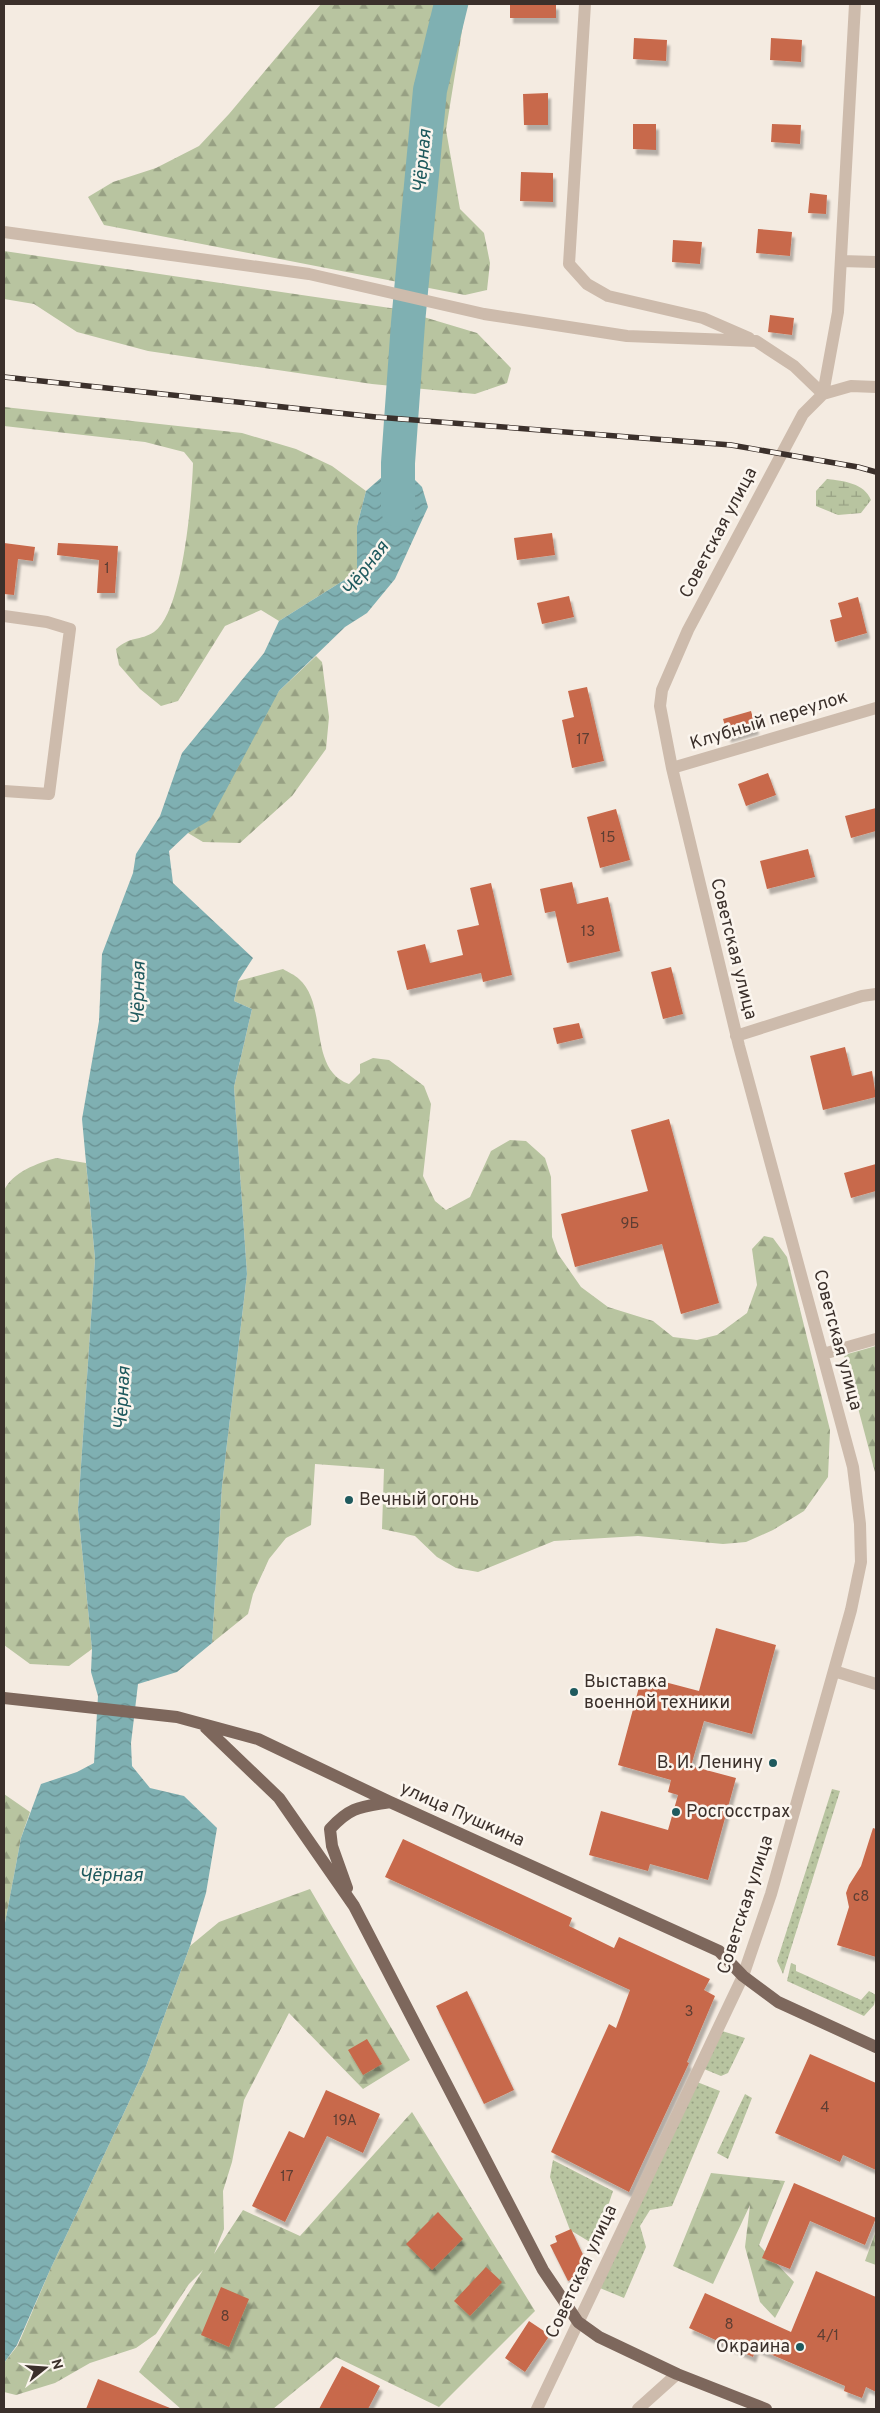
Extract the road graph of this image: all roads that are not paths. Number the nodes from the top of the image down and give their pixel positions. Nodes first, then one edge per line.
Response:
1 (586, 4) edge
2 (855, 4) edge
3 (4, 232) edge
4 (841, 261) junction
5 (876, 262) edge
6 (756, 341) junction
7 (876, 387) edge
8 (823, 394) junction
9 (4, 616) edge
10 (876, 708) edge
11 (672, 768) junction
12 (4, 791) edge
13 (876, 994) edge
14 (736, 1036) junction
15 (876, 1339) edge
16 (823, 1354) junction
17 (834, 1670) junction
18 (876, 1684) edge
19 (4, 1698) edge
20 (204, 1726) junction
21 (390, 1802) junction
22 (354, 1906) junction
23 (742, 1976) junction
24 (876, 2047) edge
25 (578, 2322) junction
26 (677, 2374) junction
27 (537, 2409) edge
28 (638, 2409) edge
29 (766, 2409) edge

1 - 6 street
2 - 4 street
3 - 6 street
4 - 5 street
4 - 8 street
6 - 8 street
7 - 8 street
8 - 11 street, Советская улица
9 - 12 street
10 - 11 street, Клубный переулок
11 - 14 street, Советская улица
13 - 14 street
14 - 16 street, Советская улица
15 - 16 street
16 - 17 street, Советская улица
17 - 18 street
17 - 23 street, Советская улица
19 - 20 main road, улица Пушкина
20 - 21 main road, улица Пушкина
20 - 22 main road
21 - 22 main road
21 - 23 main road, улица Пушкина
22 - 25 main road
23 - 24 main road, улица Пушкина
23 - 25 street, Советская улица
25 - 26 main road
25 - 27 street, Советская улица
26 - 28 street
26 - 29 main road

